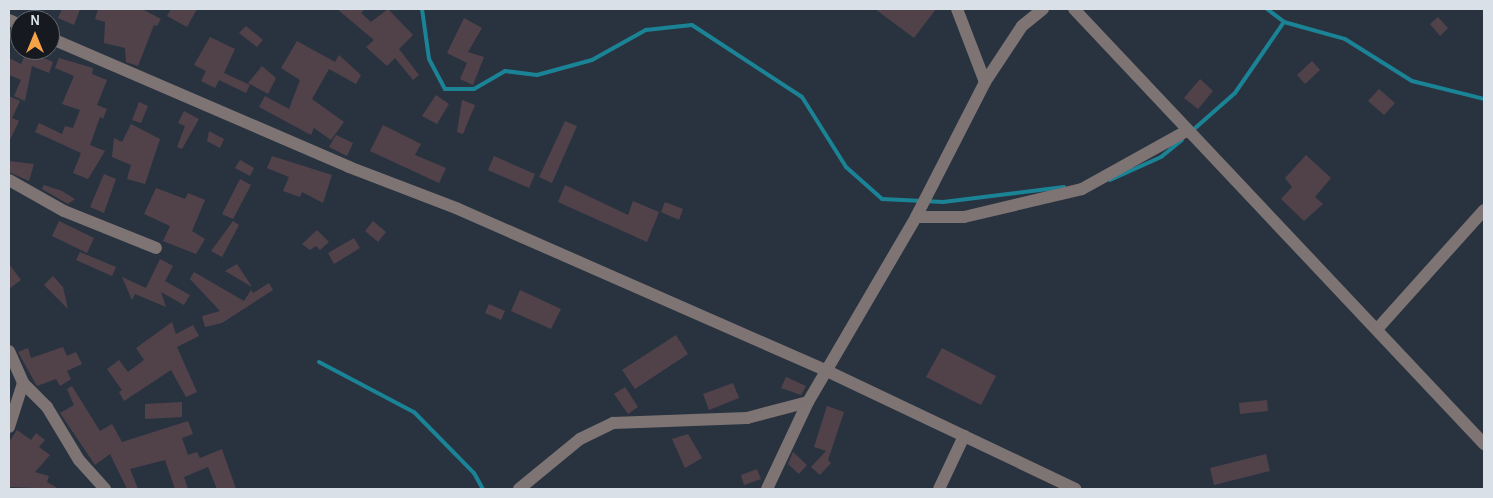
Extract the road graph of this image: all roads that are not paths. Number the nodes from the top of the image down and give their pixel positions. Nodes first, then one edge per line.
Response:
1 (957, 9) edge
2 (1043, 9) edge
3 (1074, 9) edge
4 (60, 42) edge
5 (985, 82) junction
6 (1188, 130) junction
7 (9, 180) edge
8 (1484, 210) edge
9 (916, 217) junction
10 (156, 248) dead end
11 (1379, 327) junction
12 (9, 351) edge
13 (827, 371) junction
14 (23, 383) junction
15 (808, 402) junction
16 (9, 427) edge
17 (964, 436) junction
18 (1484, 444) edge
19 (105, 489) edge
20 (518, 489) edge
21 (767, 489) edge
22 (939, 489) edge
23 (1075, 489) edge

1 - 5 street
2 - 5 street
3 - 6 street
4 - 13 street
5 - 9 street
6 - 9 street
6 - 11 street
7 - 10 street
8 - 11 street
9 - 13 street
11 - 18 street
12 - 14 street
13 - 15 street
13 - 17 street
14 - 16 street
14 - 19 street
15 - 20 street
15 - 21 street
17 - 22 street
17 - 23 street

